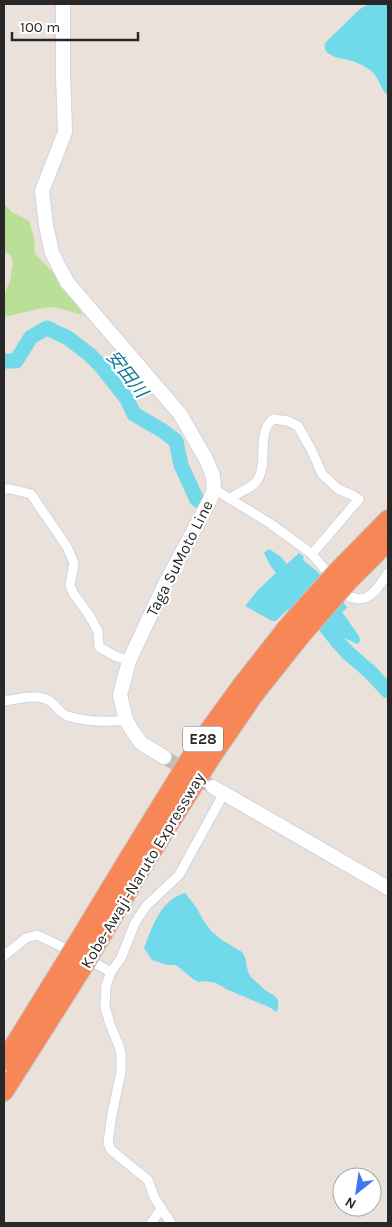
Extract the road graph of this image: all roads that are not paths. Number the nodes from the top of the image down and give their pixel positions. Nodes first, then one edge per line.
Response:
1 (63, 4) edge
2 (4, 489) edge
3 (214, 489) junction
4 (230, 499) junction
5 (388, 519) edge
6 (388, 542) edge
7 (312, 554) junction
8 (388, 573) edge
9 (343, 576) junction
10 (129, 660) junction
11 (4, 701) edge
12 (126, 720) junction
13 (164, 758) tunnel mouth
14 (218, 790) joint
15 (136, 862) junction
16 (388, 888) edge
17 (4, 956) edge
18 (111, 972) junction
19 (4, 1061) edge
20 (4, 1092) edge
21 (161, 1209) junction
22 (151, 1223) edge
23 (171, 1223) edge

1 - 3 main road, Taga SuMoto Line
2 - 10 street
3 - 4 street
3 - 10 main road, Taga SuMoto Line
4 - 7 street
4 - 7 street
5 - 9 highway, Kobe-Awaji-Naruto Expressway / E28
6 - 9 highway, Kobe-Awaji-Naruto Expressway / E28
7 - 8 street
9 - 15 highway, Kobe-Awaji-Naruto Expressway / E28, bridge
10 - 12 main road, Taga SuMoto Line
11 - 12 street
12 - 13 main road, Taga SuMoto Line
14 - 16 main road
14 - 18 street
15 - 19 highway, Kobe-Awaji-Naruto Expressway / E28, bridge
15 - 20 highway, Kobe-Awaji-Naruto Expressway / E28, bridge
17 - 18 street
18 - 21 street
21 - 22 street
21 - 23 street

